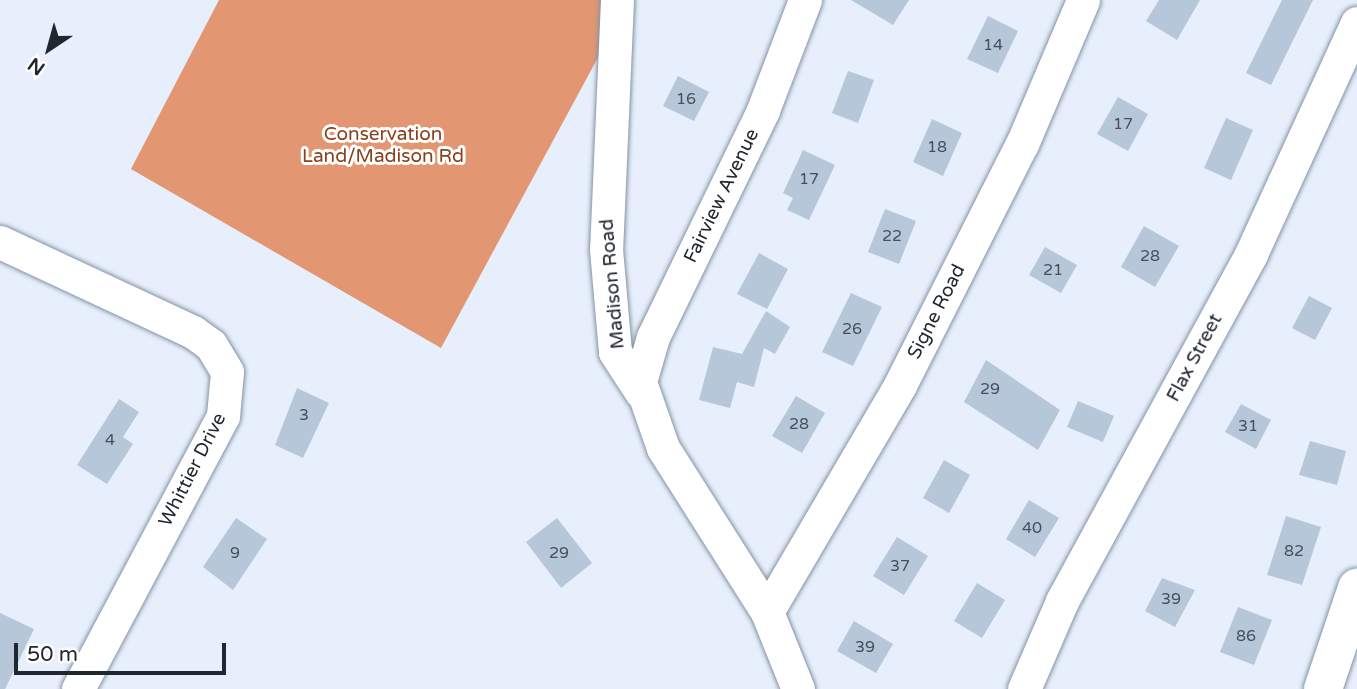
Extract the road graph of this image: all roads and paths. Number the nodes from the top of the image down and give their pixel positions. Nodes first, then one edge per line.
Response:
1 (617, 0) edge
2 (805, 0) edge
3 (1083, 0) edge
4 (1357, 23) edge
5 (0, 242) edge
6 (641, 392) junction
7 (1357, 588) edge
8 (767, 612) junction
9 (78, 689) edge
10 (797, 689) edge
11 (1024, 689) edge
12 (1323, 689) edge

1 - 6 street, Madison Road
2 - 6 street, Fairview Avenue
3 - 8 street, Signe Road
4 - 11 street, Flax Street
5 - 9 street, Whittier Drive
6 - 8 street, Madison Road
7 - 12 main road
8 - 10 street, Madison Road

